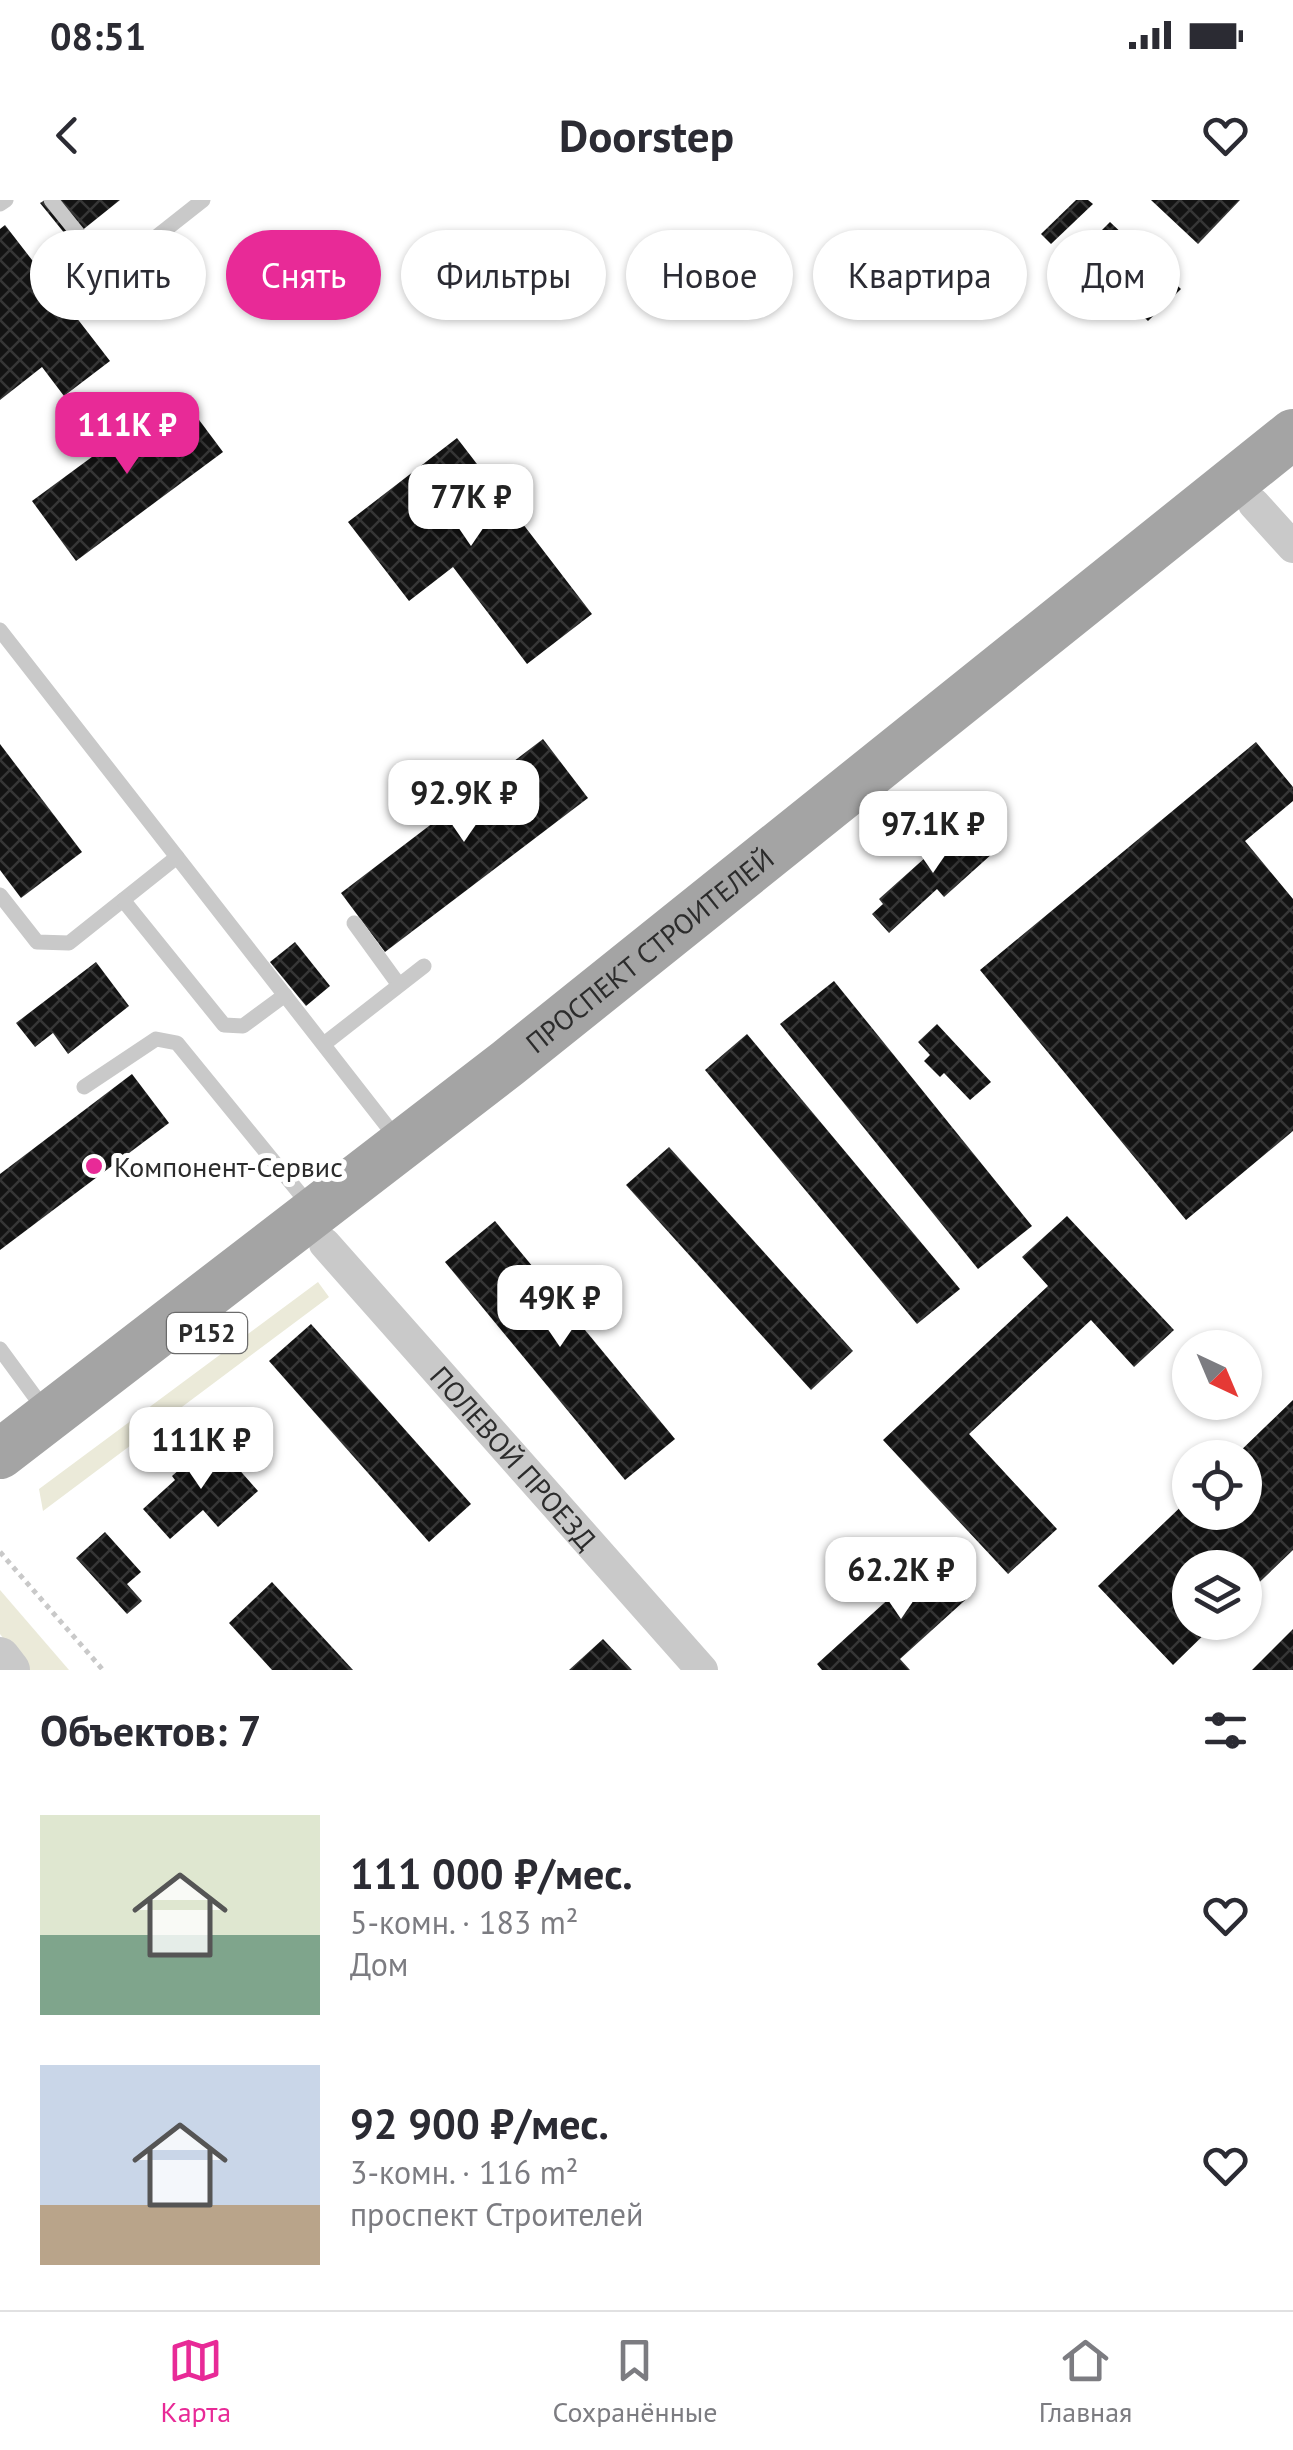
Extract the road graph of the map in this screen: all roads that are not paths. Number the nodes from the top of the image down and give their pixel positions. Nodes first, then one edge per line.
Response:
1 (51, 200) edge
2 (202, 200) edge
3 (1293, 434) edge
4 (1293, 472) edge
5 (1244, 493) junction
6 (1293, 547) edge
7 (0, 630) edge
8 (177, 857) junction
9 (0, 895) edge
10 (123, 900) junction
11 (354, 922) dead end
12 (424, 966) dead end
13 (400, 985) junction
14 (285, 995) junction
15 (324, 1044) junction
16 (84, 1088) dead end
17 (403, 1146) junction
18 (320, 1229) junction
19 (0, 1348) edge
20 (49, 1416) junction
21 (0, 1454) edge
22 (0, 1488) edge
23 (0, 1657) edge
24 (10, 1670) edge
25 (702, 1670) edge

1 - 2 lane
3 - 5 main road, ПРОСПЕКТ СТРОИТЕЛЕЙ / Р152
4 - 5 main road, ПРОСПЕКТ СТРОИТЕЛЕЙ / Р152
5 - 6 street
5 - 17 main road, ПРОСПЕКТ СТРОИТЕЛЕЙ / Р152
5 - 18 main road, ПРОСПЕКТ СТРОИТЕЛЕЙ / Р152
7 - 8 lane
8 - 10 lane
8 - 14 lane
9 - 10 lane
10 - 14 lane
11 - 13 lane
12 - 13 lane
13 - 15 lane
14 - 15 lane
15 - 17 lane
16 - 18 lane
17 - 18 main road, ПРОСПЕКТ СТРОИТЕЛЕЙ / Р152
18 - 20 main road, ПРОСПЕКТ СТРОИТЕЛЕЙ / Р152
18 - 22 main road, ПРОСПЕКТ СТРОИТЕЛЕЙ / Р152
18 - 25 street, ПОЛЕВОЙ ПРОЕЗД
19 - 20 lane
20 - 21 main road, ПРОСПЕКТ СТРОИТЕЛЕЙ / Р152
23 - 24 street

